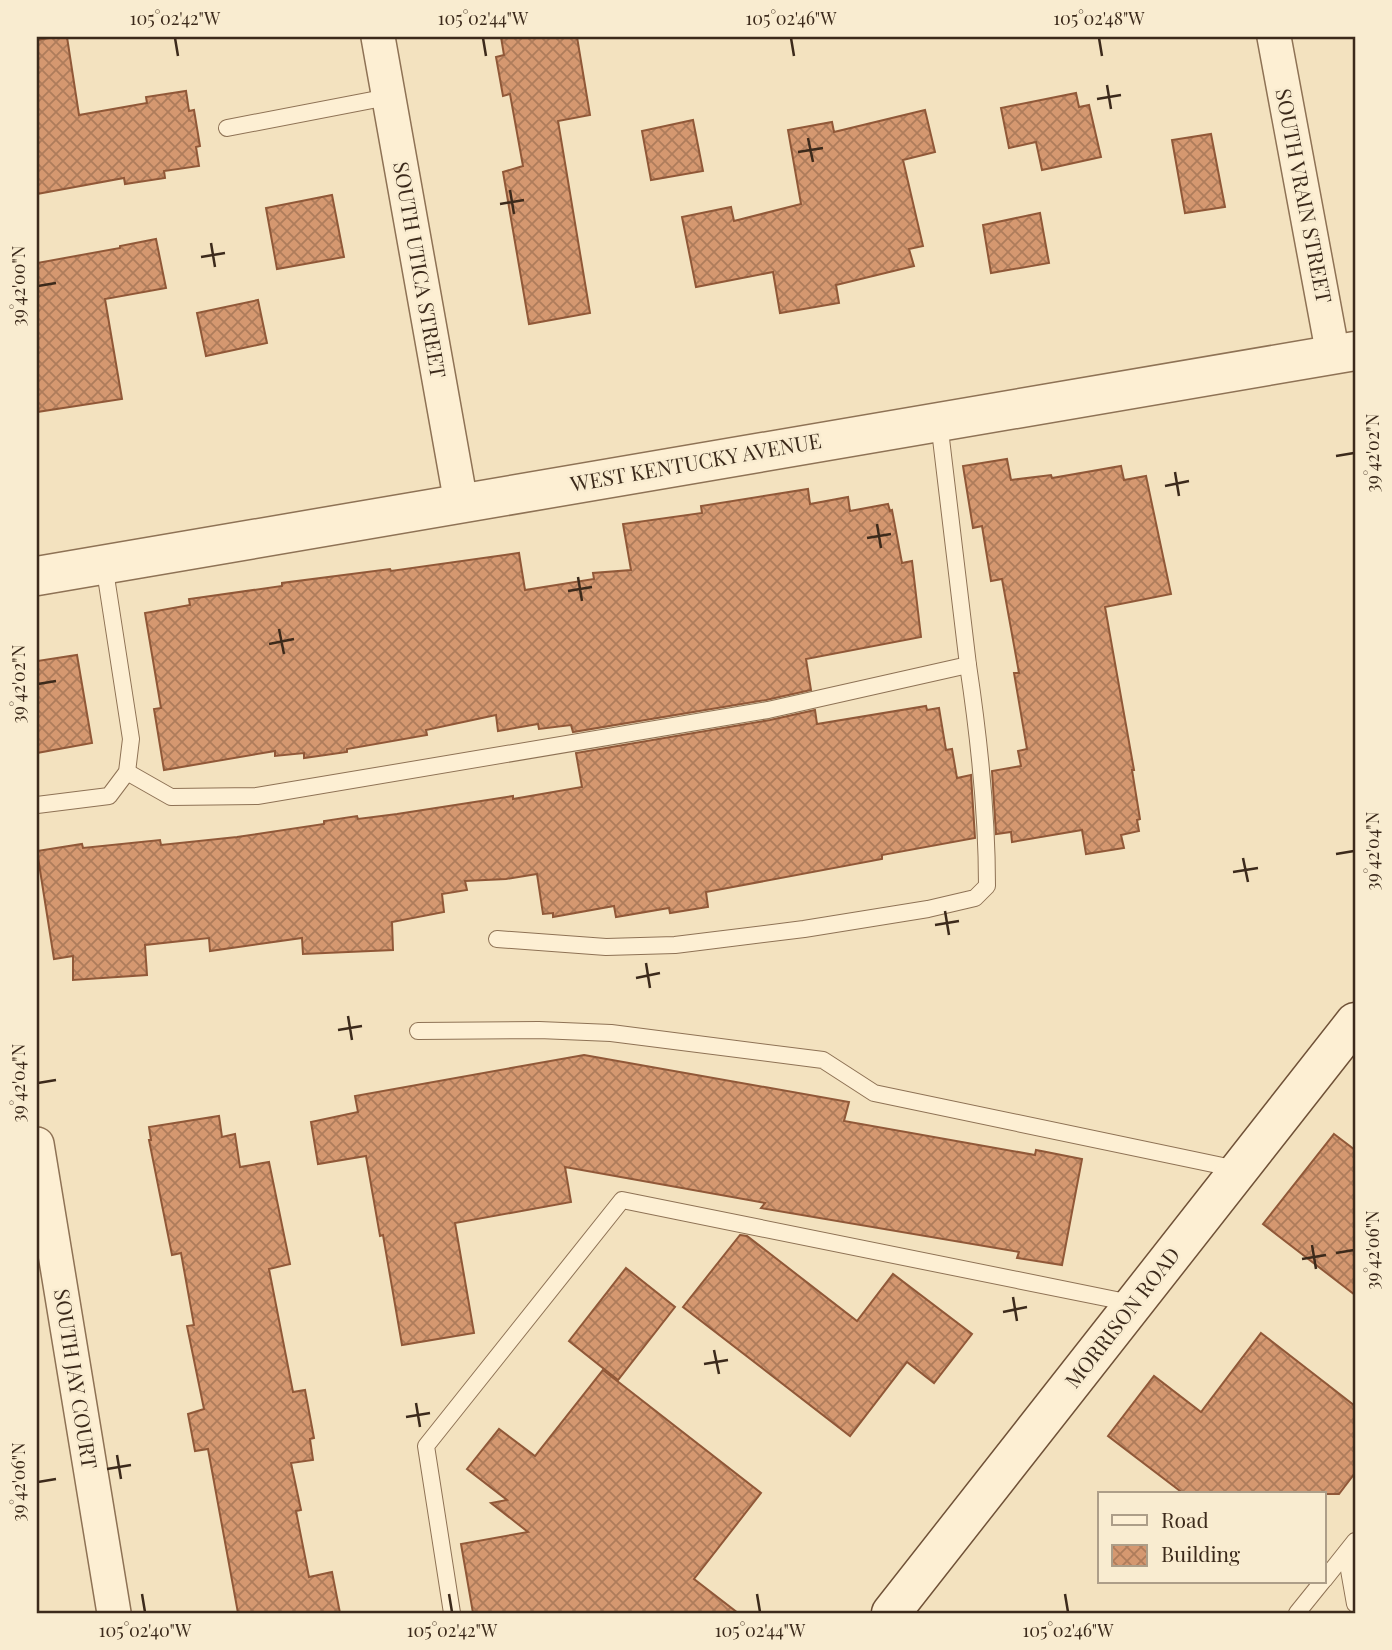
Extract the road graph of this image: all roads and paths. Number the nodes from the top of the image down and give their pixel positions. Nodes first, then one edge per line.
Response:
1 (377, 37) edge
2 (1274, 37) edge
3 (388, 97) junction
4 (227, 128) dead end
5 (1344, 353) edge
6 (939, 422) junction
7 (460, 503) junction
8 (104, 564) junction
9 (37, 576) edge
10 (968, 665) junction
11 (127, 772) junction
12 (37, 805) edge
13 (497, 939) dead end
14 (418, 1031) dead end
15 (1352, 1031) edge
16 (37, 1144) edge
17 (1239, 1170) junction
18 (1134, 1304) junction
19 (1351, 1547) edge
20 (1326, 1577) edge
21 (1321, 1584) edge
22 (1355, 1604) edge
23 (114, 1613) edge
24 (452, 1613) edge
25 (891, 1613) edge
26 (1297, 1613) edge

1 - 3 street, SOUTH UTICA STREET
2 - 5 street, SOUTH VRAIN STREET
3 - 4 lane
3 - 7 street, SOUTH UTICA STREET
5 - 6 street, WEST KENTUCKY AVENUE
6 - 7 street, WEST KENTUCKY AVENUE
6 - 10 lane
7 - 8 street, WEST KENTUCKY AVENUE
8 - 9 street, WEST KENTUCKY AVENUE
8 - 11 lane
10 - 11 lane
10 - 13 lane
11 - 12 lane
14 - 17 lane
15 - 17 street, MORRISON ROAD
16 - 23 street, SOUTH JAY COURT
17 - 18 street, MORRISON ROAD
18 - 24 lane
18 - 25 street, MORRISON ROAD
19 - 20 lane
19 - 22 lane
21 - 26 lane

